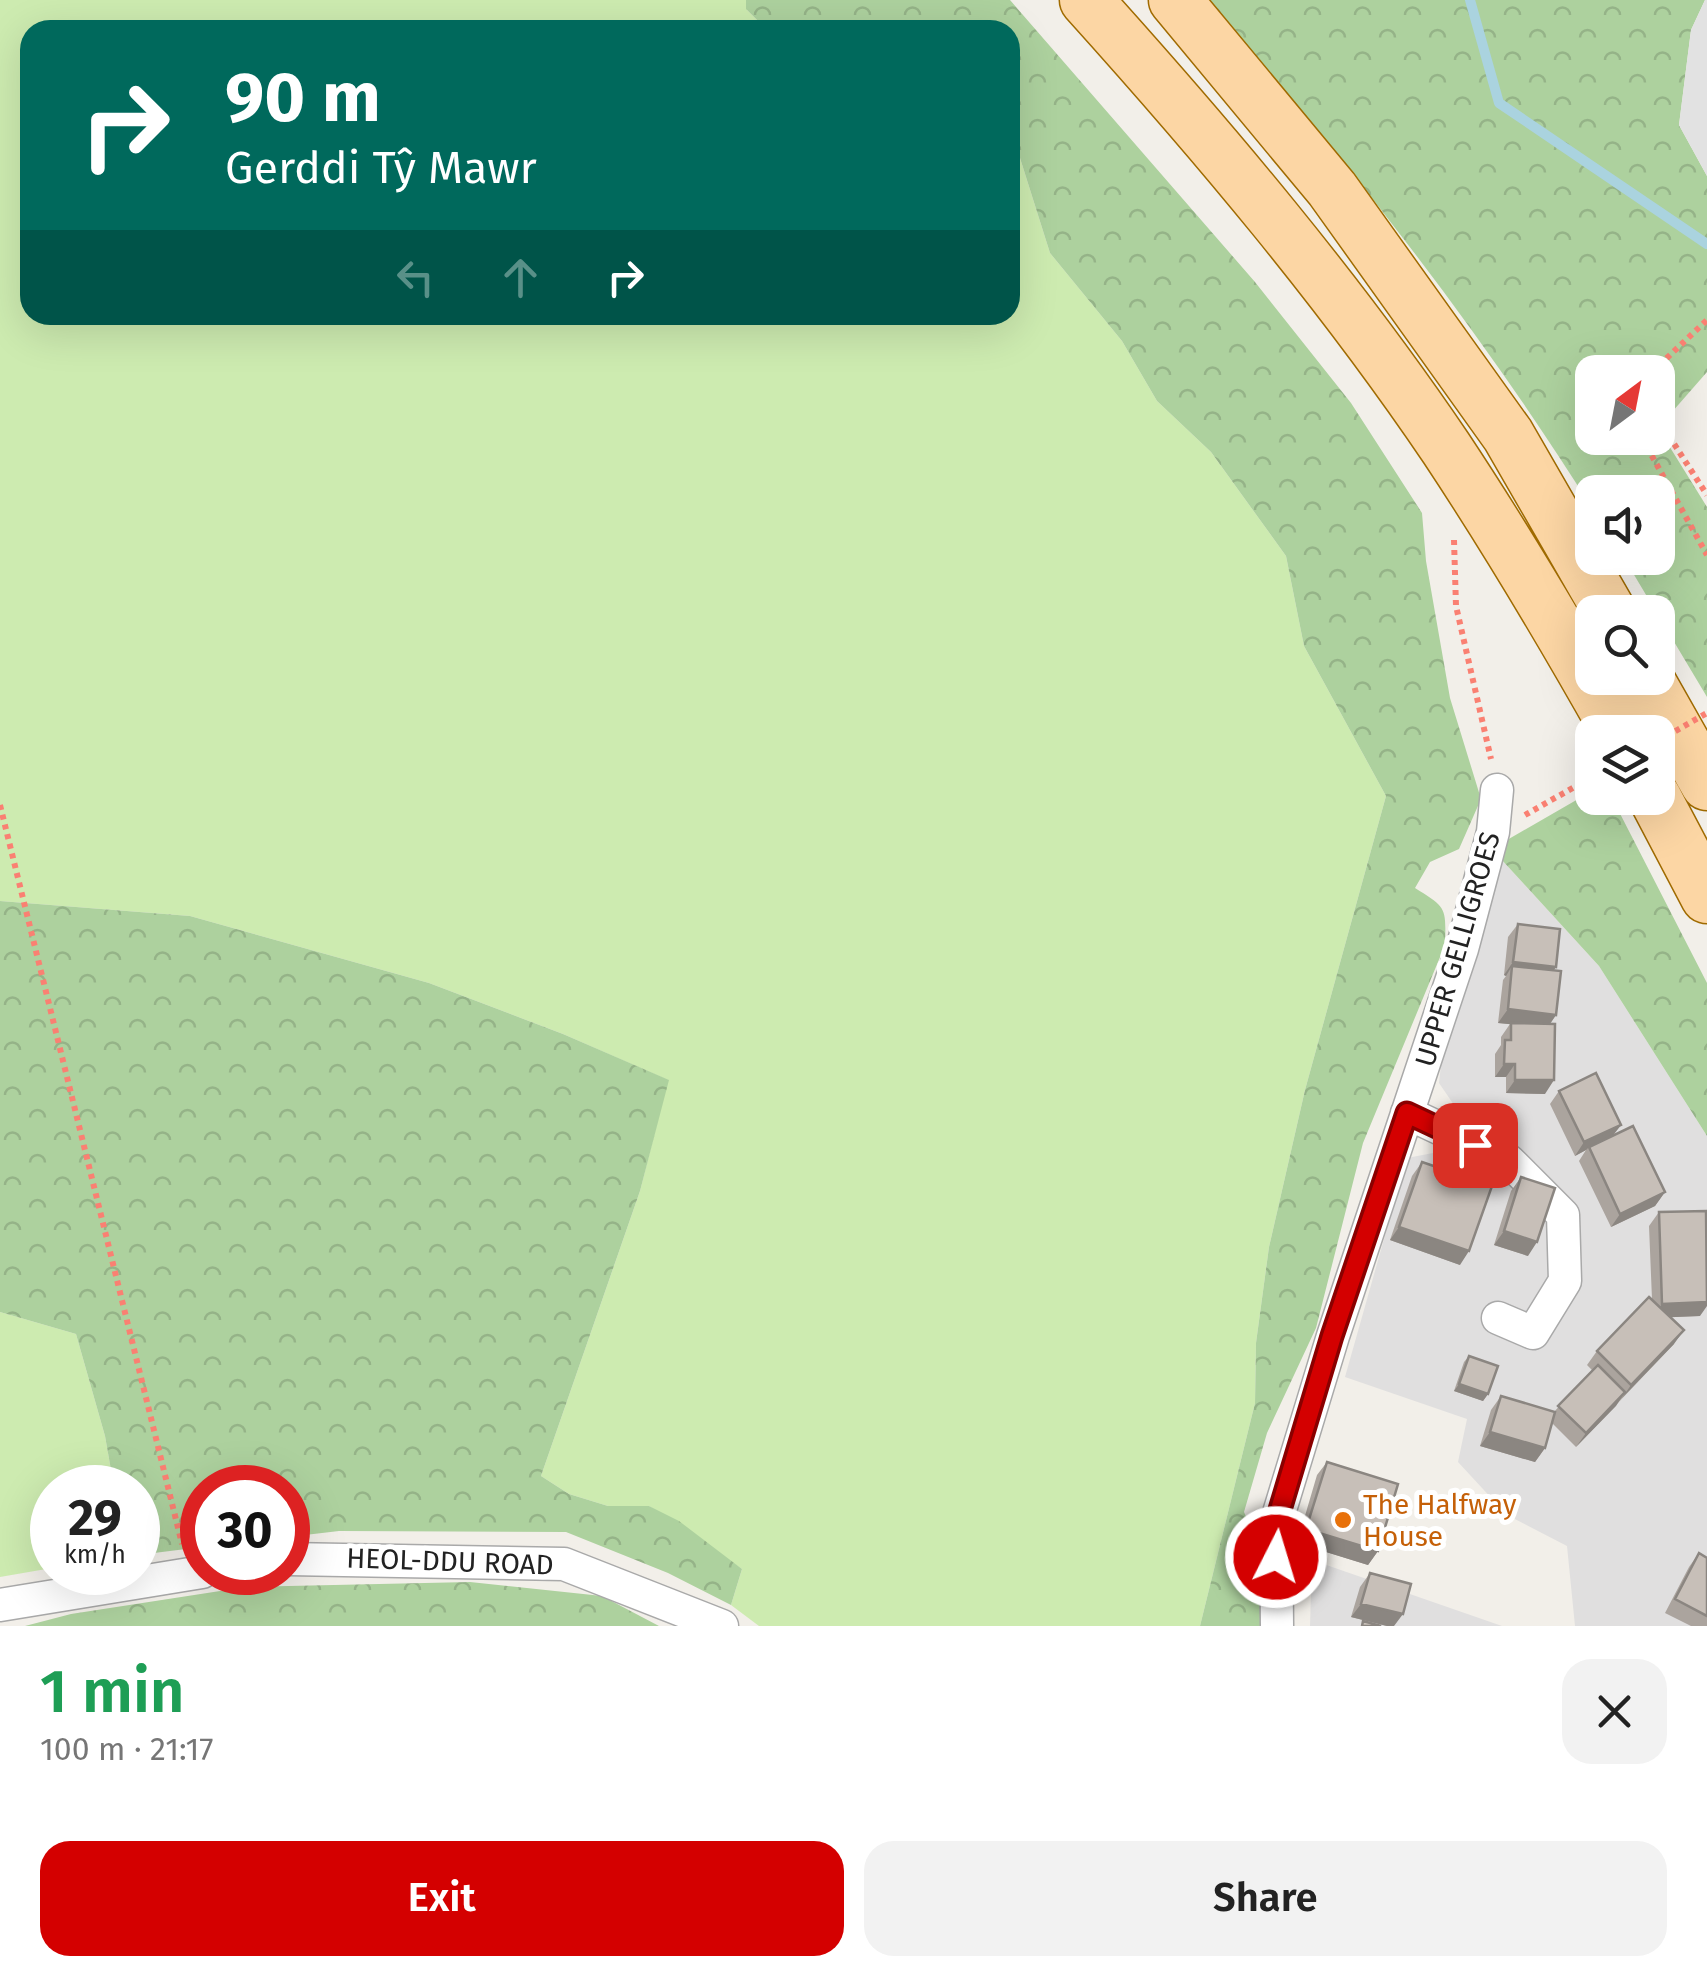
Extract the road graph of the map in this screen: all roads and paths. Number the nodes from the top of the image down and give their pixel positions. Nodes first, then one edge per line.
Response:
1 (1086, 0) edge
2 (1175, 0) edge
3 (1707, 320) edge
4 (1670, 355) edge
5 (1675, 445) edge
6 (1651, 455) edge
7 (1707, 495) edge
8 (1454, 534) dead end
9 (1707, 555) edge
10 (1600, 595) edge
11 (1657, 695) edge
12 (1707, 713) edge
13 (1608, 715) edge
14 (1675, 731) edge
15 (1707, 784) edge
16 (1575, 787) edge
17 (1497, 790) joint
18 (0, 805) edge
19 (1663, 815) edge
20 (1494, 832) junction
21 (1707, 897) edge
22 (1407, 1113) junction
23 (1498, 1318) dead end
24 (180, 1510) edge
25 (310, 1556) edge
26 (180, 1576) edge
27 (0, 1605) edge
28 (722, 1626) edge
29 (1277, 1626) edge

1 - 13 main road
2 - 10 main road
3 - 4 path
5 - 7 path
6 - 9 path
8 - 17 path
11 - 15 main road
12 - 14 path, bridge
16 - 20 path
17 - 20 street, UPPER GELLIGROES
18 - 24 path
19 - 21 main road
20 - 22 street, UPPER GELLIGROES
22 - 23 street
22 - 29 street, UPPER GELLIGROES
25 - 28 street, HEOL-DDU ROAD
26 - 27 street

